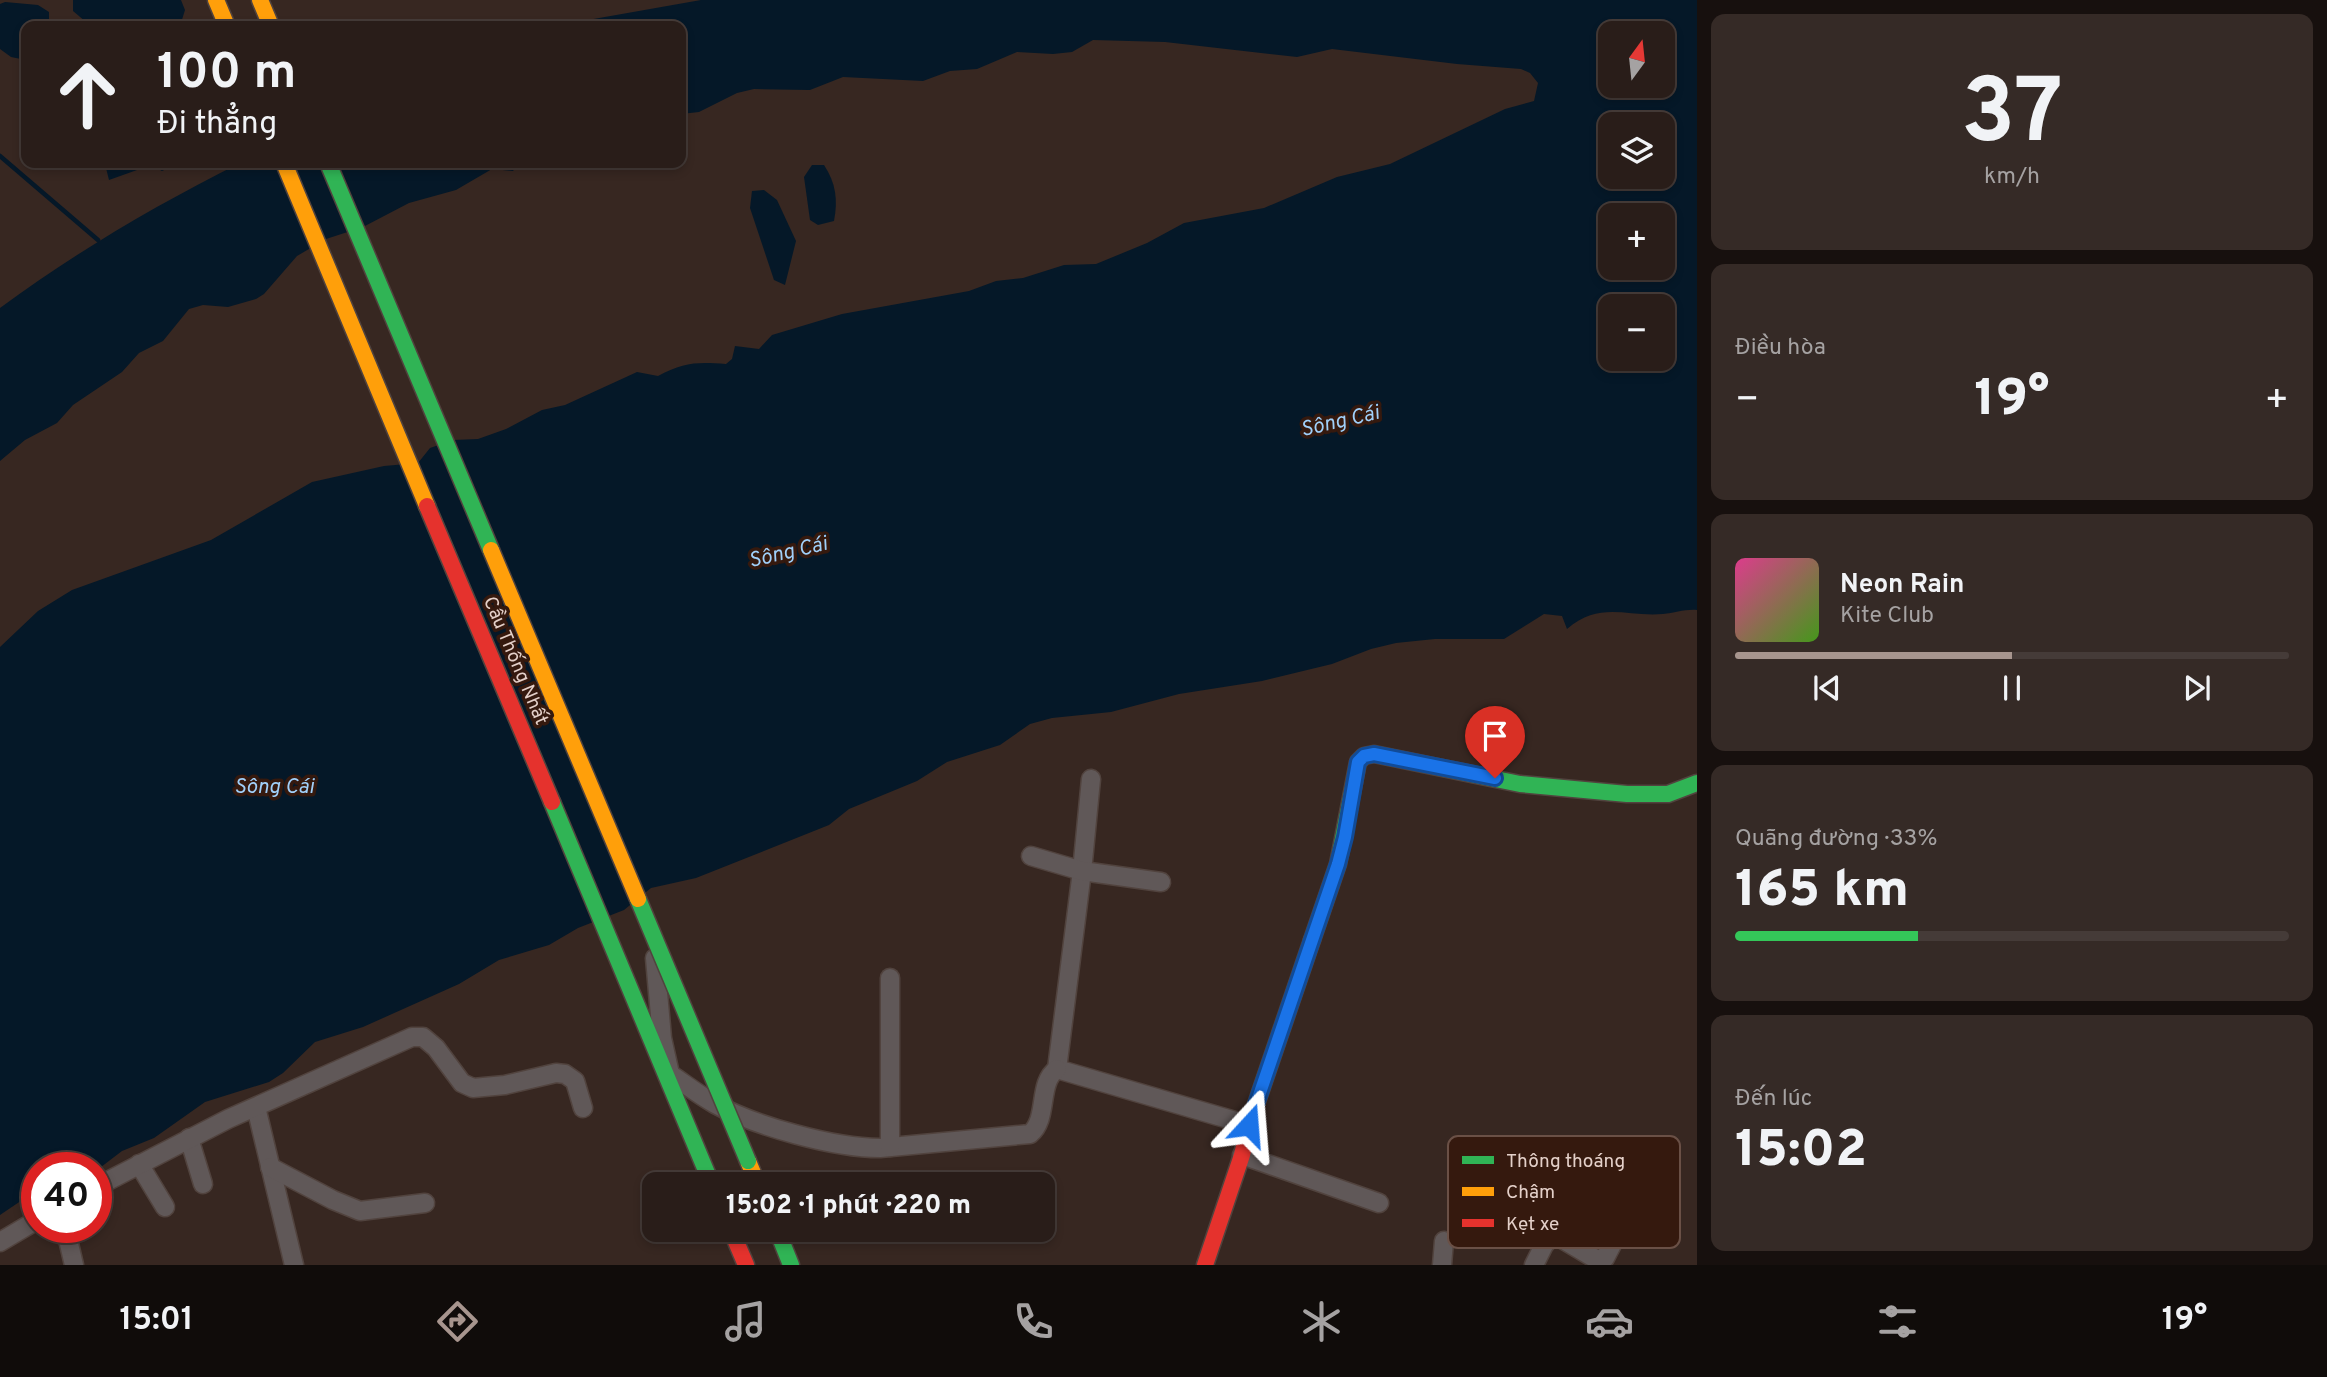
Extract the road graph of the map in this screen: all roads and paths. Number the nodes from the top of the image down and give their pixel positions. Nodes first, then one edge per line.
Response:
1 (260, 0) edge
2 (217, 4) edge
3 (224, 21) edge
4 (269, 21) edge
5 (286, 168) edge
6 (330, 168) edge
7 (1091, 779) dead end
8 (1697, 783) edge
9 (1031, 856) dead end
10 (1082, 871) junction
11 (1161, 882) dead end
12 (653, 927) dead end
13 (890, 978) dead end
14 (1057, 1069) junction
15 (256, 1107) junction
16 (583, 1108) dead end
17 (1249, 1125) junction
18 (189, 1138) junction
19 (890, 1147) junction
20 (1242, 1155) junction
21 (139, 1164) junction
22 (270, 1167) junction
23 (707, 1172) edge
24 (753, 1172) edge
25 (112, 1178) edge
26 (204, 1184) dead end
27 (425, 1203) dead end
28 (1379, 1203) dead end
29 (165, 1207) dead end
30 (21, 1230) edge
31 (1444, 1241) dead end
32 (0, 1242) edge
33 (736, 1242) edge
34 (782, 1242) edge
35 (69, 1243) edge
36 (1542, 1248) edge
37 (1577, 1248) edge
38 (1610, 1248) edge
39 (1211, 1263) edge
40 (75, 1265) edge
41 (294, 1265) edge
42 (746, 1265) edge
43 (791, 1265) edge
44 (1442, 1265) edge
45 (1534, 1265) edge

1 - 4 main road
2 - 3 main road
5 - 23 main road, Cầu Thống Nhất
6 - 24 main road, Cầu Thống Nhất, bridge
7 - 10 street
8 - 17 main road
9 - 10 street
10 - 11 street
10 - 14 street
12 - 19 street
13 - 19 street
14 - 17 street
14 - 19 street
15 - 16 street
15 - 18 street
15 - 22 street
17 - 20 main road
18 - 21 street
18 - 26 street
20 - 28 street
20 - 39 main road
21 - 25 street
21 - 29 street
22 - 27 street
22 - 41 street
30 - 32 street
31 - 44 street
33 - 42 main road
34 - 43 main road
35 - 40 street
36 - 45 street
37 - 38 street

